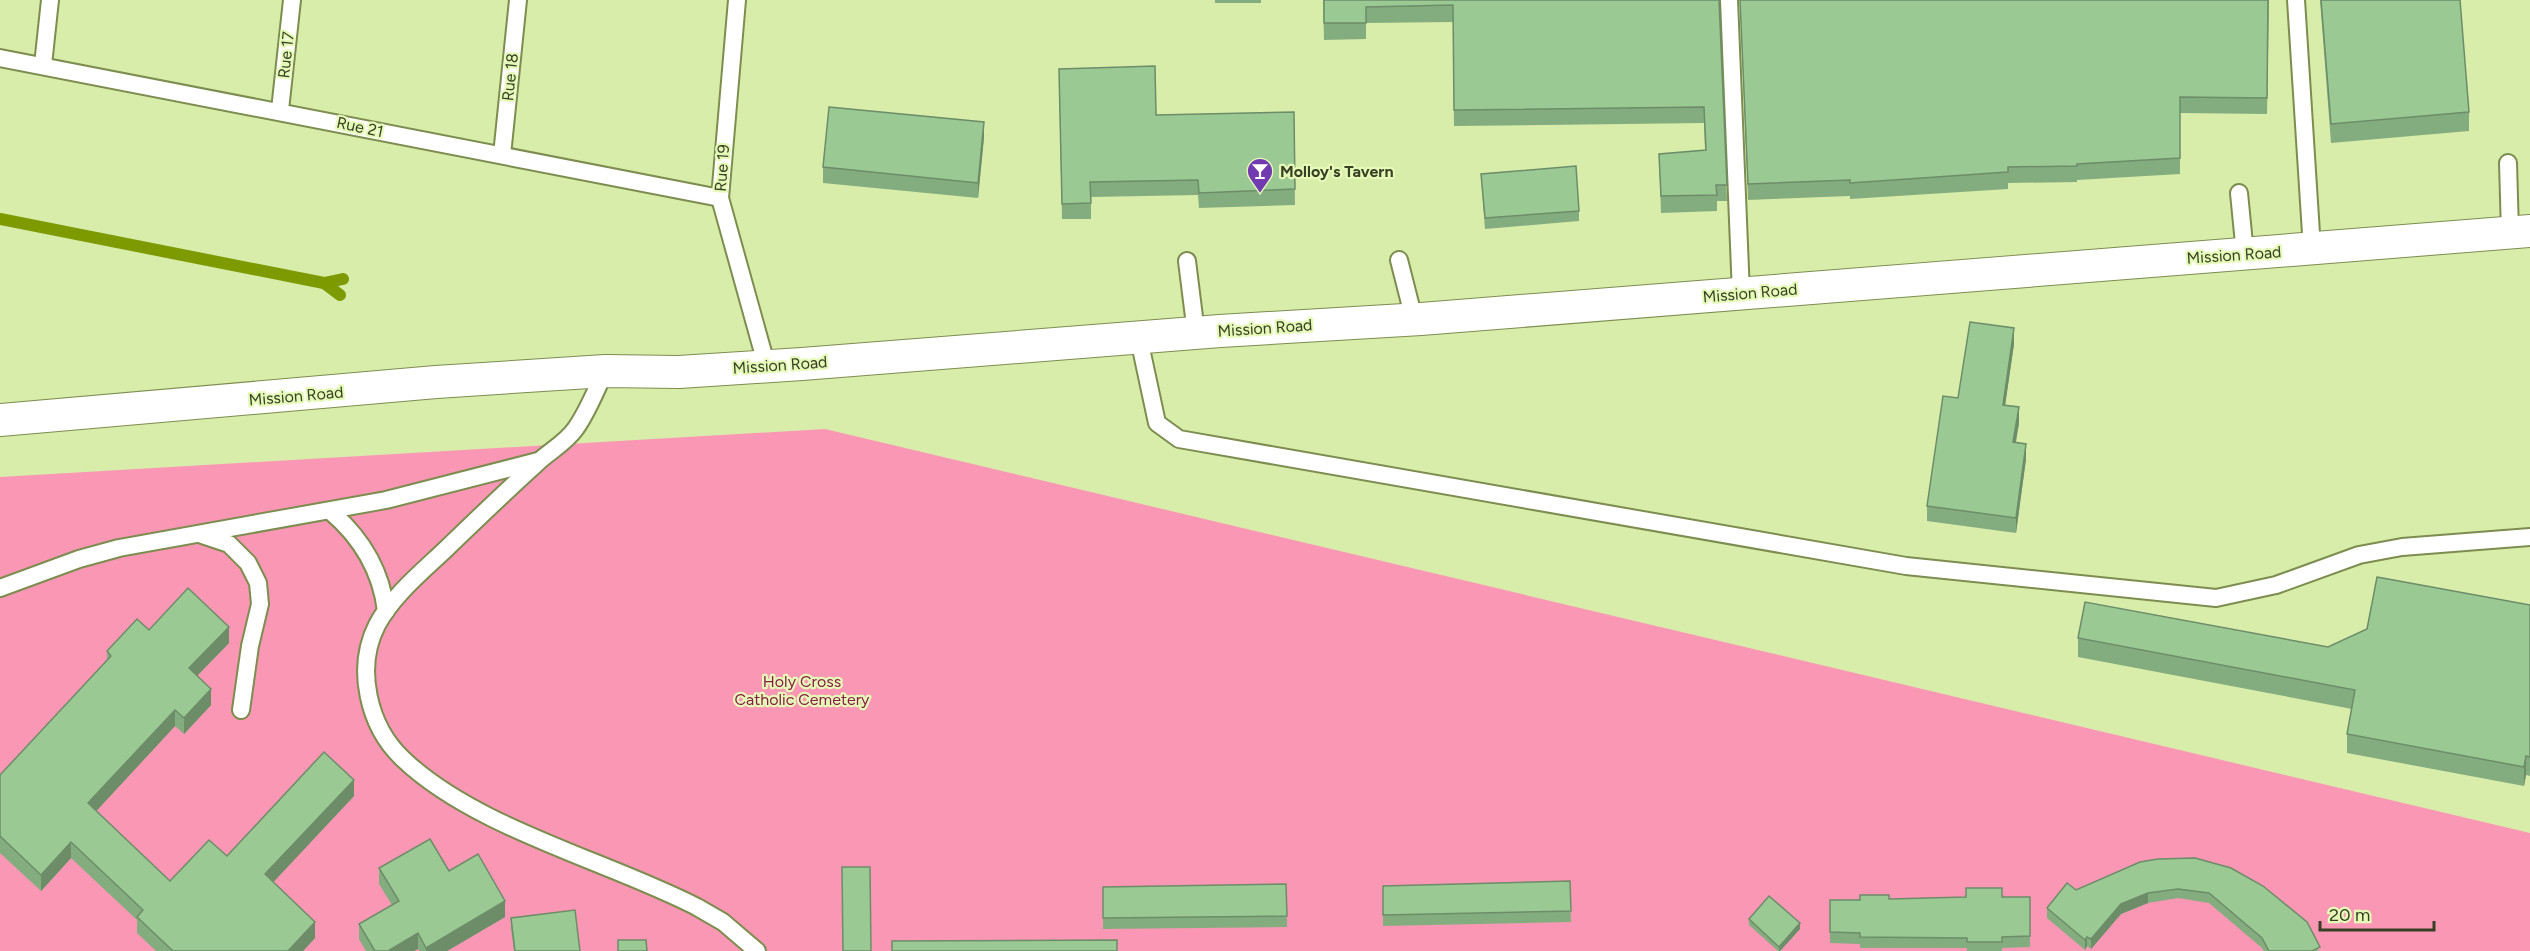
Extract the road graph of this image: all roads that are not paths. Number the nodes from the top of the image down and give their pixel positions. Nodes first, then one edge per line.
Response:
1 (50, 0) edge
2 (292, 0) edge
3 (518, 0) edge
4 (736, 0) edge
5 (1729, 0) edge
6 (2296, 0) edge
7 (0, 58) edge
8 (43, 65) junction
9 (280, 110) junction
10 (502, 155) junction
11 (2508, 163) dead end
12 (2239, 193) dead end
13 (720, 198) junction
14 (2520, 232) edge
15 (2312, 249) junction
16 (2245, 254) junction
17 (1399, 260) dead end
18 (1187, 261) dead end
19 (1741, 294) junction
20 (1414, 320) junction
21 (1196, 333) junction
22 (1139, 339) junction
23 (767, 367) junction
24 (605, 371) junction
25 (0, 420) edge
26 (538, 461) junction
27 (330, 512) junction
28 (199, 534) junction
29 (2530, 537) edge
30 (0, 588) edge
31 (386, 611) junction
32 (241, 710) dead end
33 (757, 951) edge

1 - 8 lane
2 - 9 lane, Rue 17
3 - 10 lane, Rue 18
4 - 13 lane, Rue 19
5 - 19 lane
6 - 15 lane
7 - 8 lane, Rue 21
8 - 9 lane, Rue 21
9 - 10 lane, Rue 21
10 - 13 lane, Rue 21
11 - 14 lane
12 - 16 lane
13 - 23 lane, Rue 19
14 - 15 street, Mission Road
15 - 16 street, Mission Road
16 - 19 street, Mission Road
17 - 20 lane
18 - 21 lane
19 - 20 street, Mission Road
20 - 21 street, Mission Road
21 - 22 street, Mission Road
22 - 23 street, Mission Road
22 - 29 lane
23 - 24 street, Mission Road
24 - 25 street, Mission Road
24 - 26 lane
26 - 27 lane
26 - 31 lane
27 - 28 lane
27 - 31 lane
28 - 30 lane
28 - 32 lane
31 - 33 lane

